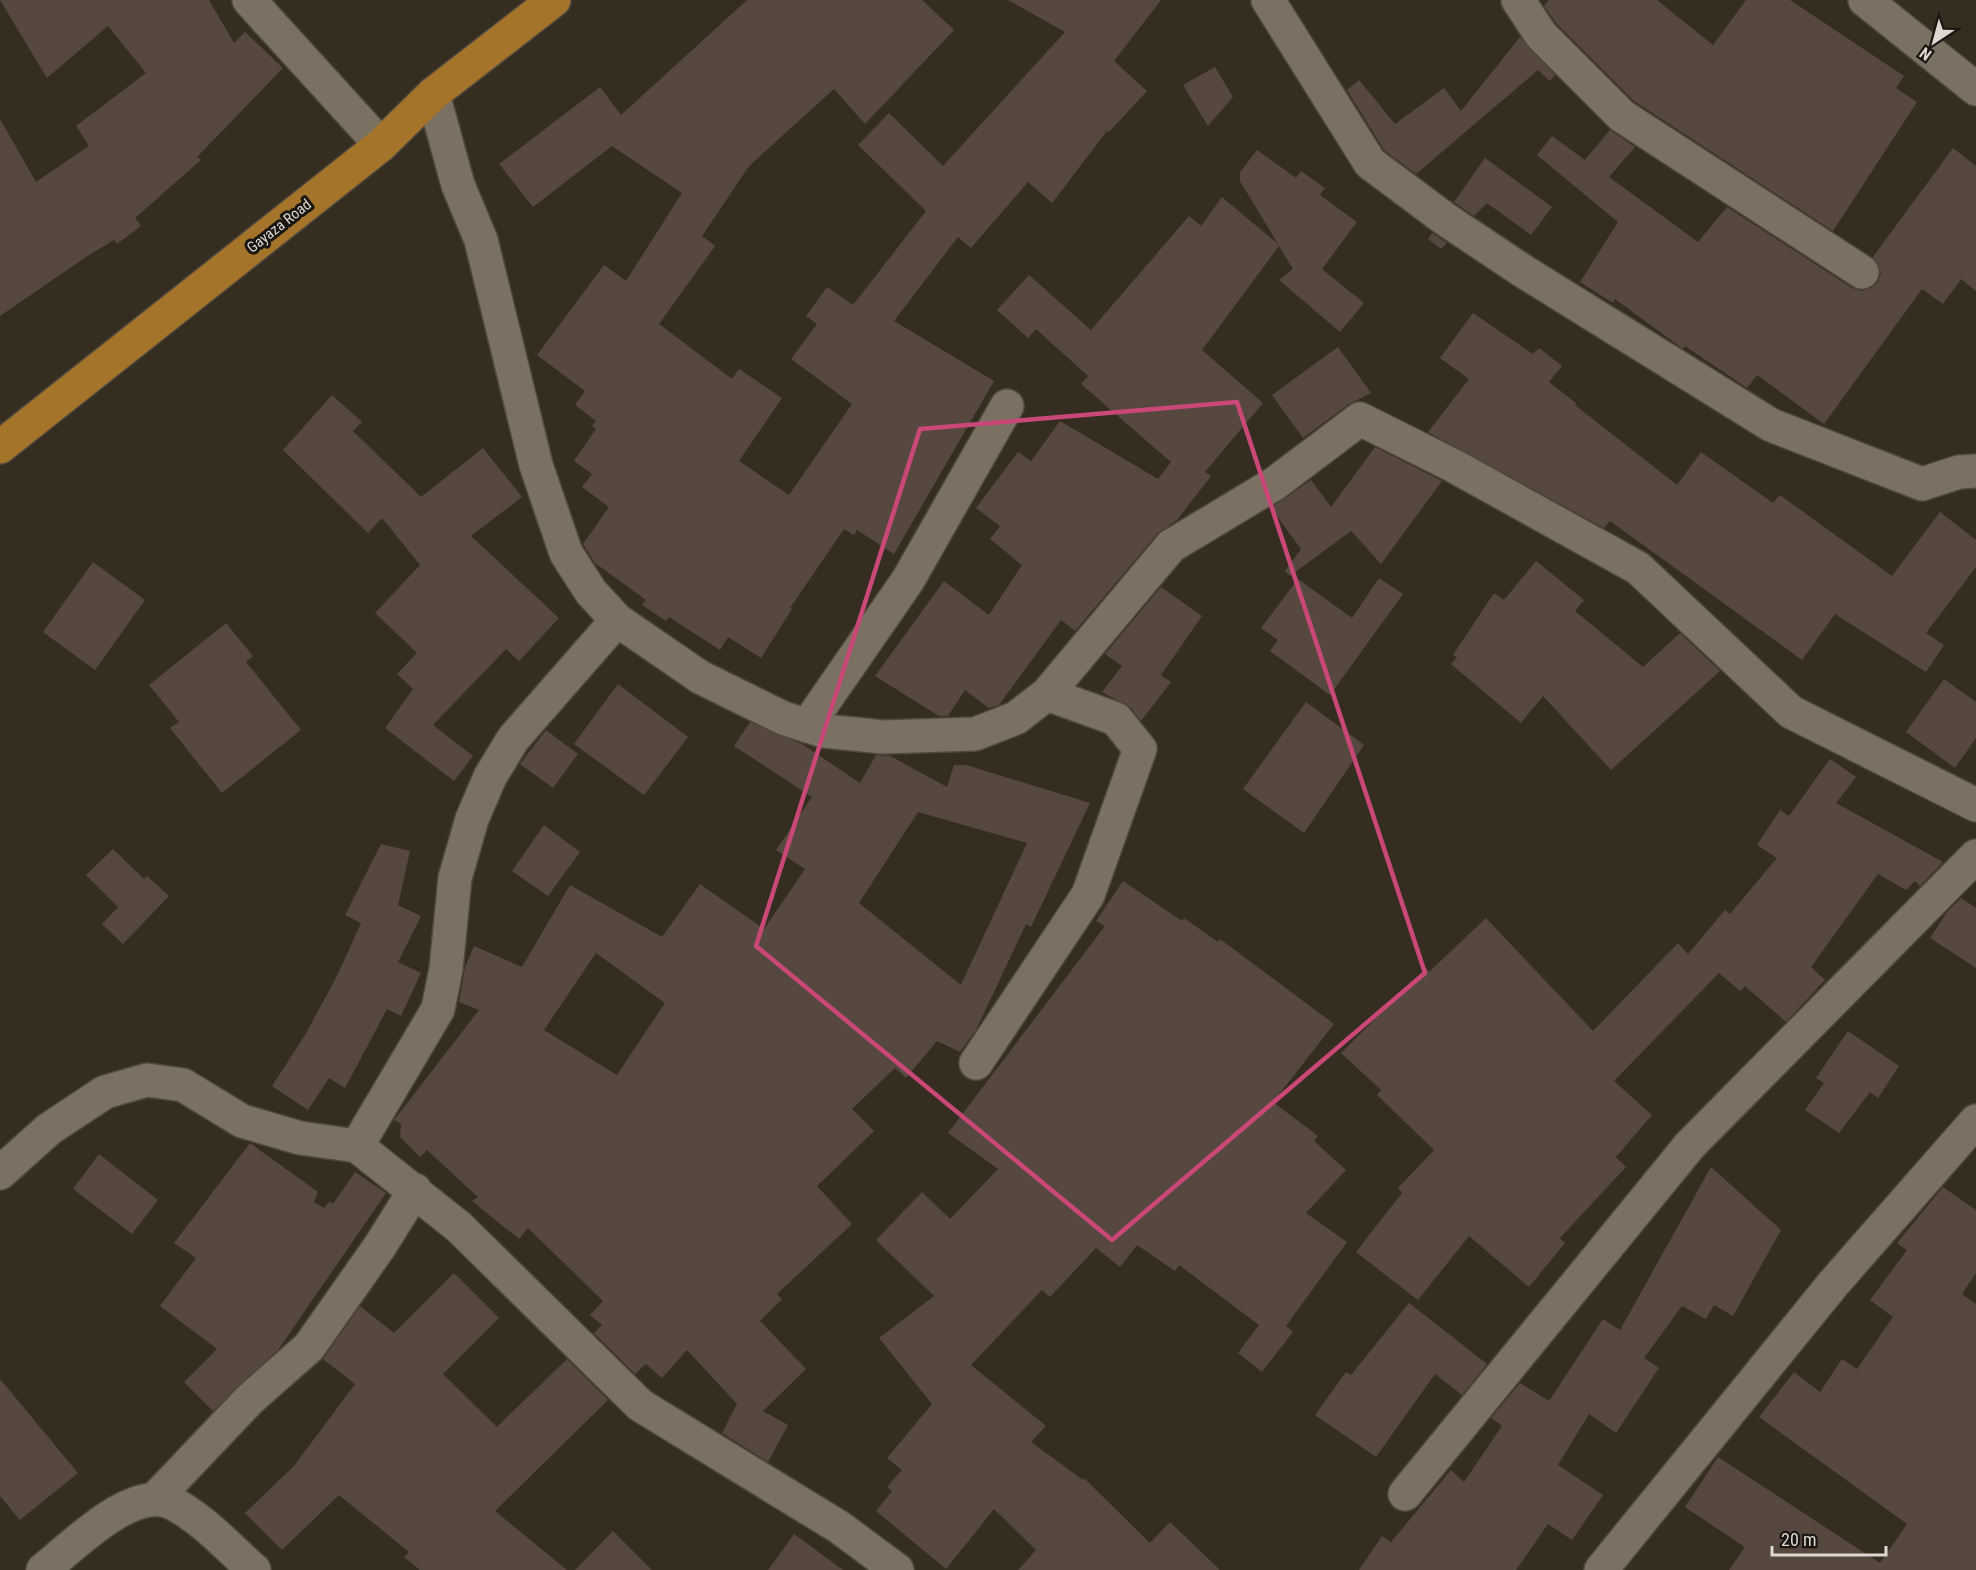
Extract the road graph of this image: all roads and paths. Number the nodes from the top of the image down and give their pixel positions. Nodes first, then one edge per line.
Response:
1 (249, 0) edge
2 (554, 0) edge
3 (1268, 0) edge
4 (1518, 0) edge
5 (1865, 0) edge
6 (1976, 89) edge
7 (433, 94) junction
8 (381, 145) junction
9 (1862, 272) dead end
10 (1007, 406) dead end
11 (0, 447) edge
12 (1976, 471) edge
13 (617, 620) junction
14 (1047, 694) junction
15 (807, 726) junction
16 (1976, 805) edge
17 (1976, 856) edge
18 (976, 1063) dead end
19 (1976, 1121) edge
20 (357, 1146) junction
21 (0, 1173) edge
22 (415, 1190) junction
23 (1405, 1494) dead end
24 (155, 1499) junction
25 (43, 1570) edge
26 (254, 1570) edge
27 (897, 1570) edge
28 (1601, 1570) edge

1 - 8 street
2 - 7 main road, Gayaza Road
3 - 12 street
4 - 9 street
5 - 6 street
7 - 8 main road, Gayaza Road
7 - 13 street
8 - 11 main road, Gayaza Road
10 - 15 street
13 - 15 street
13 - 20 street
14 - 15 street
14 - 16 street
14 - 18 street
17 - 23 street
19 - 28 street
20 - 21 street
20 - 22 street
22 - 24 street
22 - 27 street
24 - 25 street
24 - 26 street

